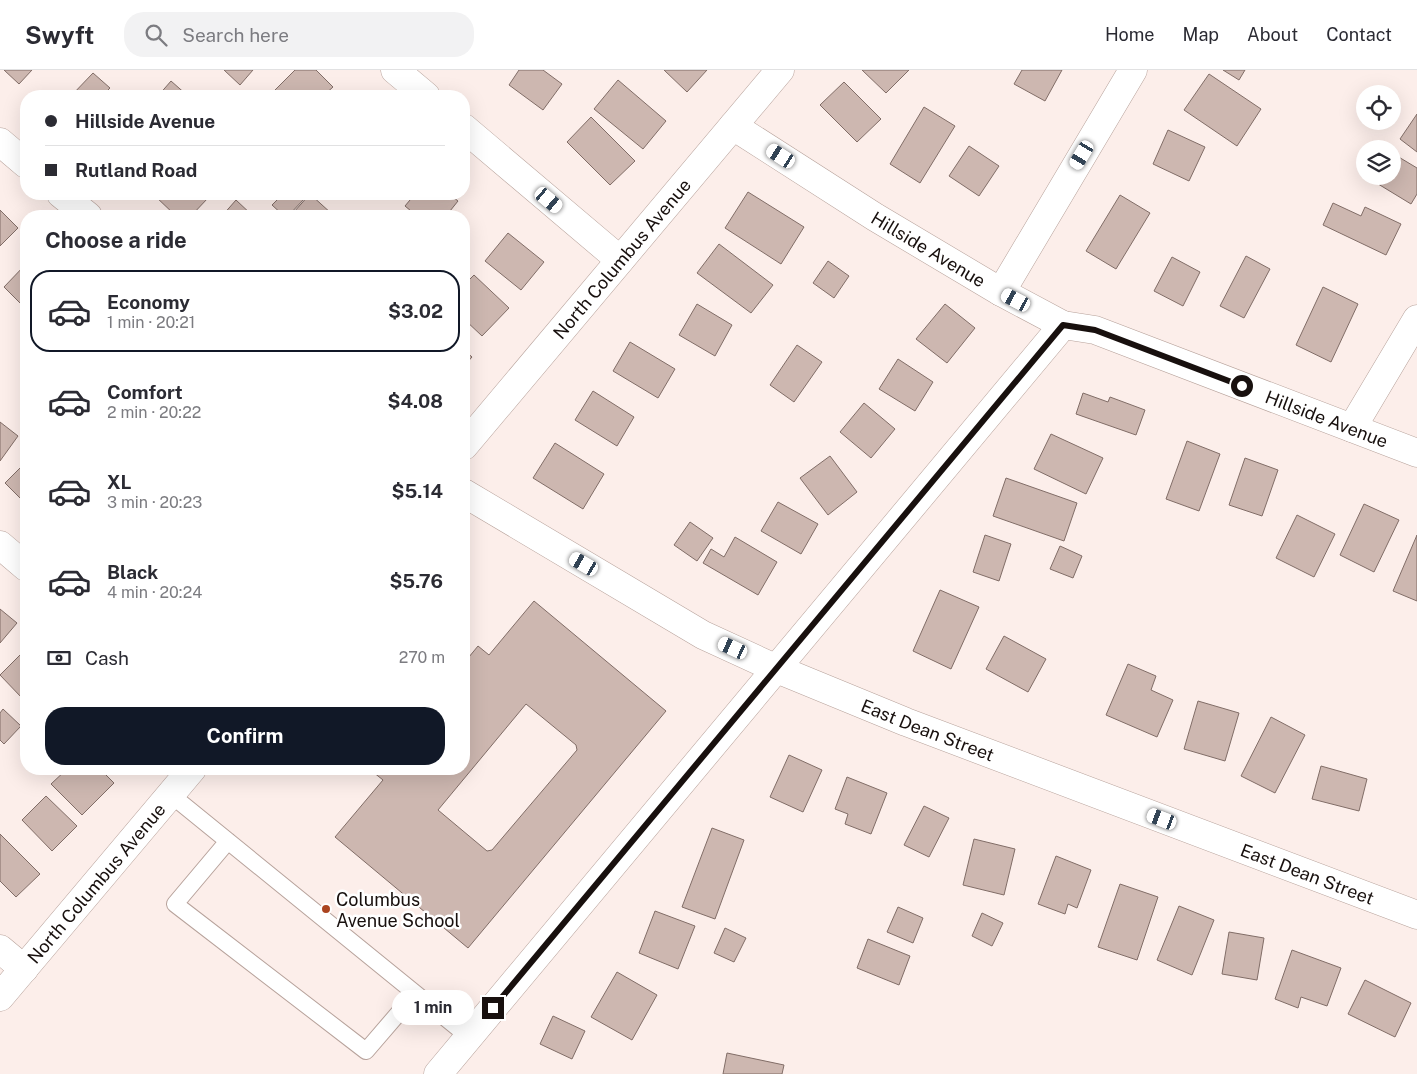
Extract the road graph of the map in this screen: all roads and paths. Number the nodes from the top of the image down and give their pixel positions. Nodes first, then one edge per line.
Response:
1 (395, 70) edge
2 (780, 70) edge
3 (1133, 70) edge
4 (419, 90) edge
5 (733, 126) junction
6 (470, 133) edge
7 (0, 142) edge
8 (20, 159) edge
9 (68, 200) edge
10 (81, 210) edge
11 (620, 260) junction
12 (1001, 292) junction
13 (1417, 319) edge
14 (1063, 325) junction
15 (1352, 428) junction
16 (470, 439) edge
17 (1417, 453) edge
18 (470, 497) edge
19 (0, 545) edge
20 (20, 562) edge
21 (777, 668) junction
22 (187, 775) edge
23 (170, 794) junction
24 (228, 841) junction
25 (1417, 915) edge
26 (0, 948) edge
27 (24, 969) junction
28 (415, 994) junction
29 (0, 997) edge
30 (469, 1037) junction
31 (438, 1074) edge

1 - 4 street
2 - 5 street, North Columbus Avenue
3 - 12 street
5 - 11 street, North Columbus Avenue
5 - 12 street, Hillside Avenue
6 - 11 street
7 - 8 street
9 - 10 street
11 - 16 street, North Columbus Avenue
12 - 14 street, Hillside Avenue
13 - 15 street
14 - 15 street, Hillside Avenue
14 - 21 street
15 - 17 street, Hillside Avenue
18 - 21 street, East Dean Street
19 - 20 street
21 - 25 street, East Dean Street
21 - 30 street
22 - 23 street, North Columbus Avenue
23 - 24 lane
23 - 27 street, North Columbus Avenue
24 - 28 lane
24 - 28 lane
26 - 27 street
27 - 29 street, North Columbus Avenue
28 - 30 lane
30 - 31 street

